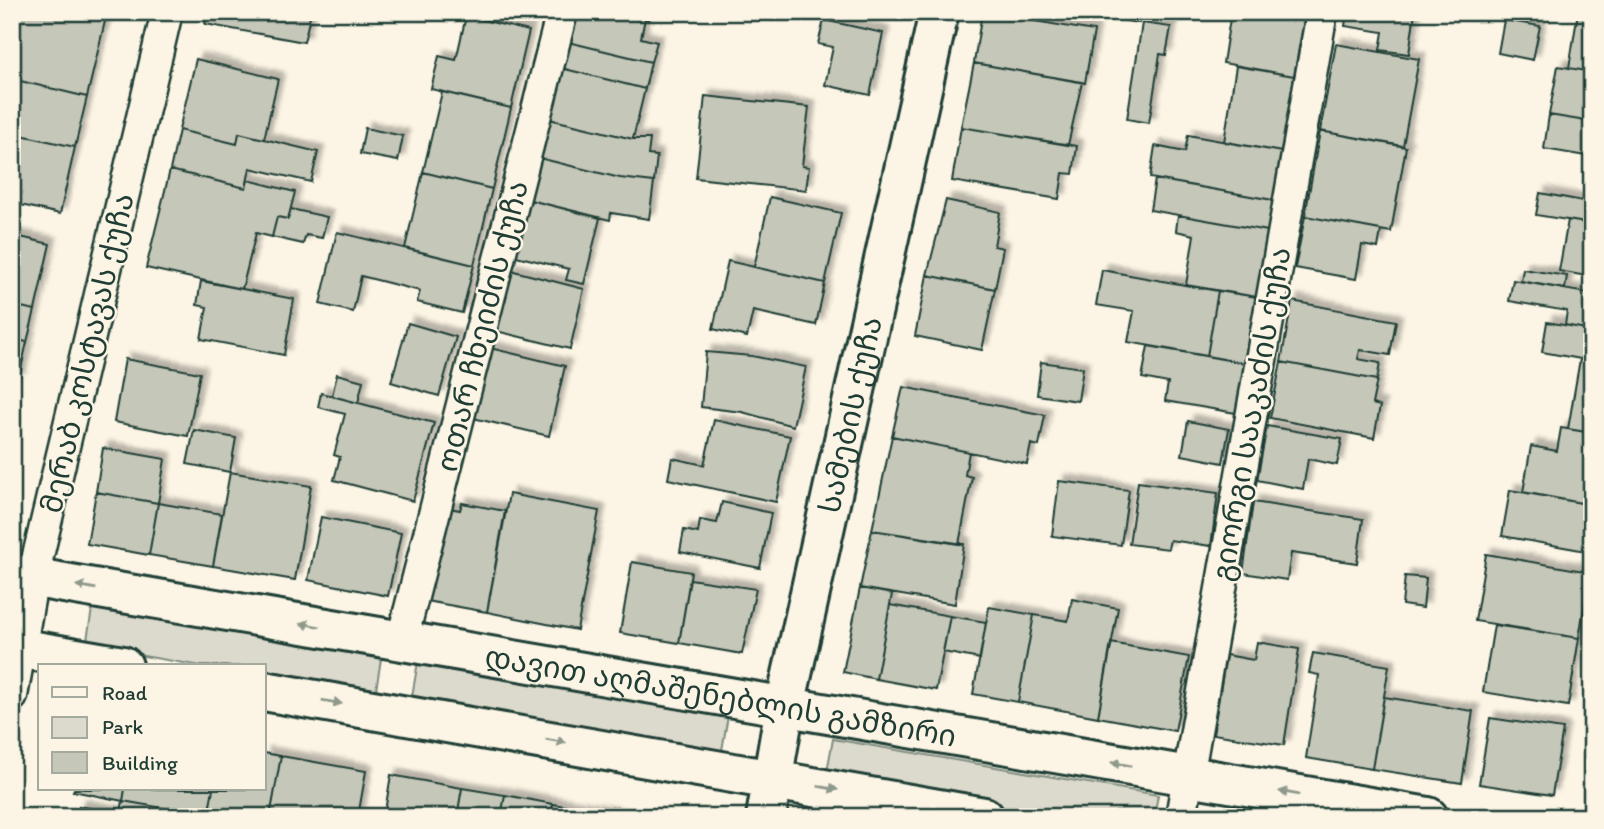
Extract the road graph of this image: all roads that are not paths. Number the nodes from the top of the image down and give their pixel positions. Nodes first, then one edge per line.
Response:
1 (167, 12) edge
2 (562, 12) edge
3 (939, 12) edge
4 (1322, 12) edge
5 (23, 576) edge
6 (402, 640) junction
7 (17, 648) edge
8 (111, 664) edge
9 (266, 691) edge
10 (12, 696) edge
11 (785, 705) junction
12 (1188, 775) junction
13 (773, 778) junction
14 (766, 817) edge
15 (984, 817) edge
16 (1181, 817) edge
17 (1428, 817) edge

1 - 5 street, მერაბ კოსტავას ქუჩა
2 - 6 street, ოთარ ჩხეიძის ქუჩა
3 - 11 street, სამების ქუჩა
4 - 12 street, გიორგი სააკაძის ქუჩა
6 -> 5 street, დავით აღმაშენებლის გამზირი
5 - 7 street, მერაბ კოსტავას ქუჩა
6 - 11 street, დავით აღმაშენებლის გამზირი
7 - 8 street
7 - 10 street, მერაბ კოსტავას ქუჩა
9 -> 13 street
12 -> 11 street, დავით აღმაშენებლის გამზირი
11 - 13 street, სამების ქუჩა
12 - 16 street, გიორგი სააკაძის ქუჩა
17 -> 12 street, დავით აღმაშენებლის გამზირი
13 - 14 street, სამების ქუჩა
13 -> 15 street

